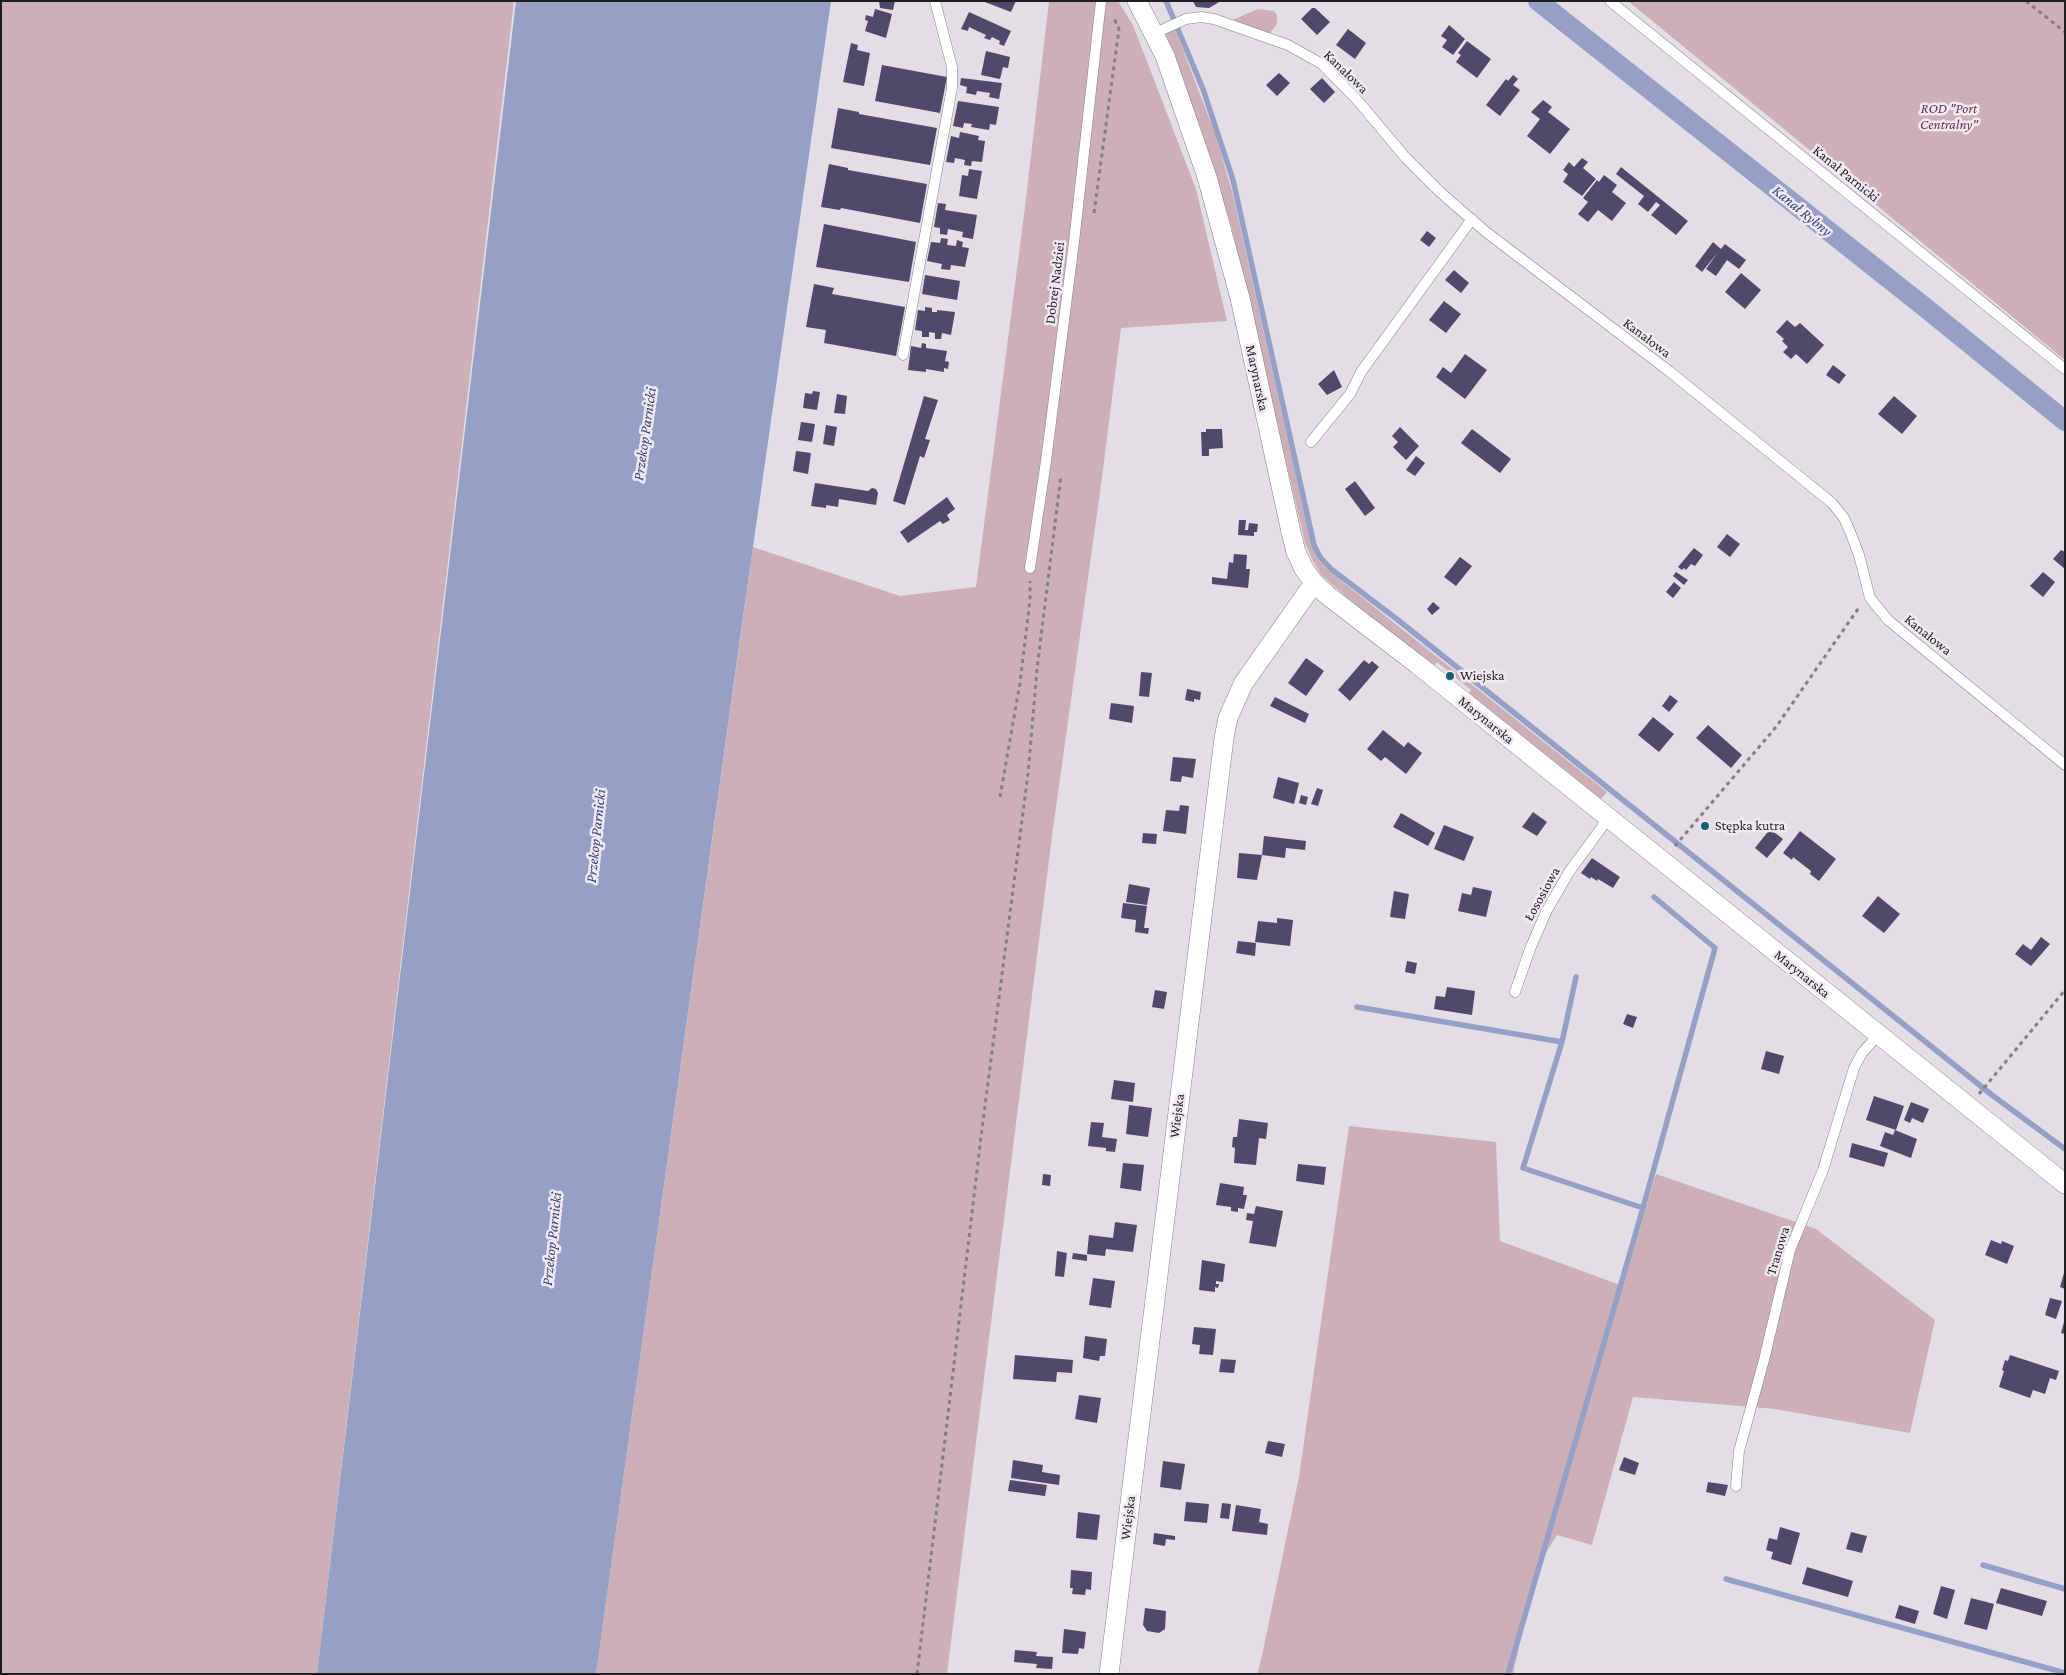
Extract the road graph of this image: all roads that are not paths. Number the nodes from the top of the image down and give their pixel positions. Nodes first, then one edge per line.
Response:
1 (935, 1) edge
2 (1101, 1) edge
3 (1138, 1) edge
4 (1610, 1) edge
5 (1159, 30) junction
6 (1472, 219) junction
7 (903, 355) dead end
8 (2065, 369) edge
9 (1311, 442) dead end
10 (1030, 568) road end
11 (1314, 583) junction
12 (2065, 765) edge
13 (1605, 816) junction
14 (1516, 992) dead end
15 (1878, 1035) junction
16 (2065, 1184) edge
17 (1736, 1486) dead end
18 (1109, 1674) edge

1 - 7 lane
2 - 10 lane, Dobrej Nadziei
3 - 5 street, Marynarska
4 - 8 lane, Kanał Parnicki
5 - 6 lane, Kanałowa
5 - 11 street, Marynarska
6 - 9 lane
6 - 12 lane, Kanałowa
11 - 13 street, Marynarska
11 - 18 street, Wiejska
13 - 14 lane, Łososiowa
13 - 15 street, Marynarska
15 - 16 street, Marynarska
15 - 17 lane, Tranowa

